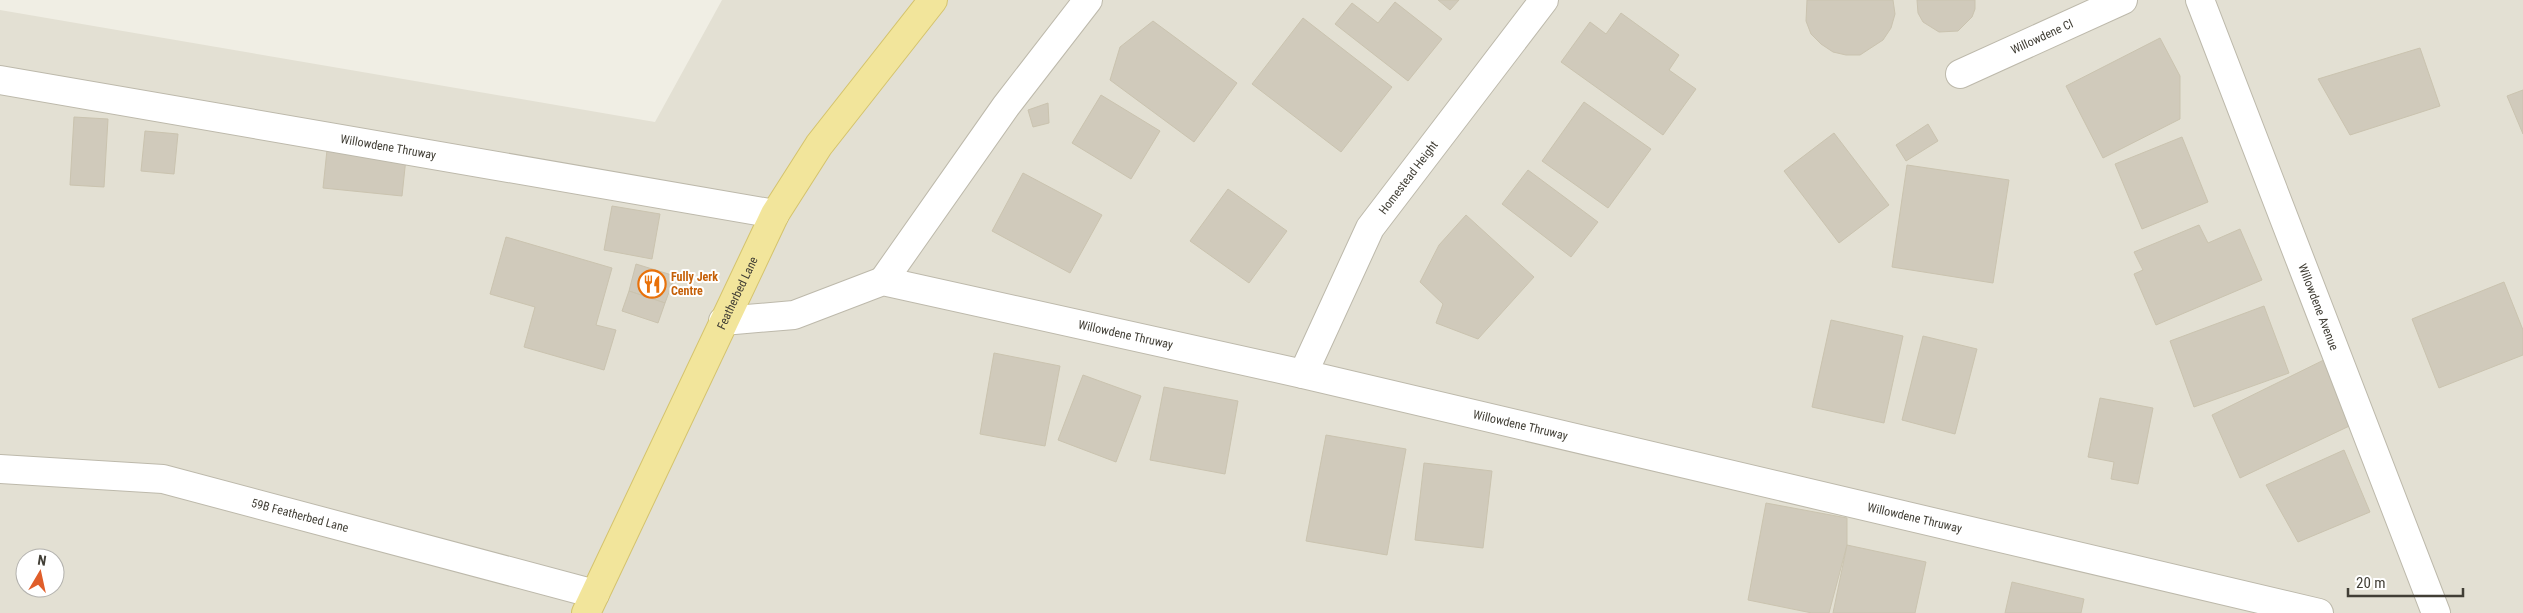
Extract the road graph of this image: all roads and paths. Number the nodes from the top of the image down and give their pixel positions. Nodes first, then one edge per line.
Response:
1 (933, 0) edge
2 (1088, 0) edge
3 (1544, 0) edge
4 (2123, 0) edge
5 (2200, 0) edge
6 (1960, 74) dead end
7 (0, 80) edge
8 (775, 214) junction
9 (883, 282) junction
10 (723, 321) junction
11 (1303, 374) junction
12 (0, 469) edge
13 (590, 604) edge
14 (2320, 613) edge
15 (2436, 613) edge

1 - 8 main road, Featherbed Lane
2 - 9 street
3 - 11 street, Homestead Height
4 - 6 street, Willowdene Cl
5 - 15 street, Willowdene Avenue
7 - 8 street, Willowdene Thruway
8 - 10 main road, Featherbed Lane
9 - 10 street
9 - 11 street, Willowdene Thruway
10 - 13 main road, Featherbed Lane
11 - 14 street, Willowdene Thruway
12 - 13 street, 59B Featherbed Lane

